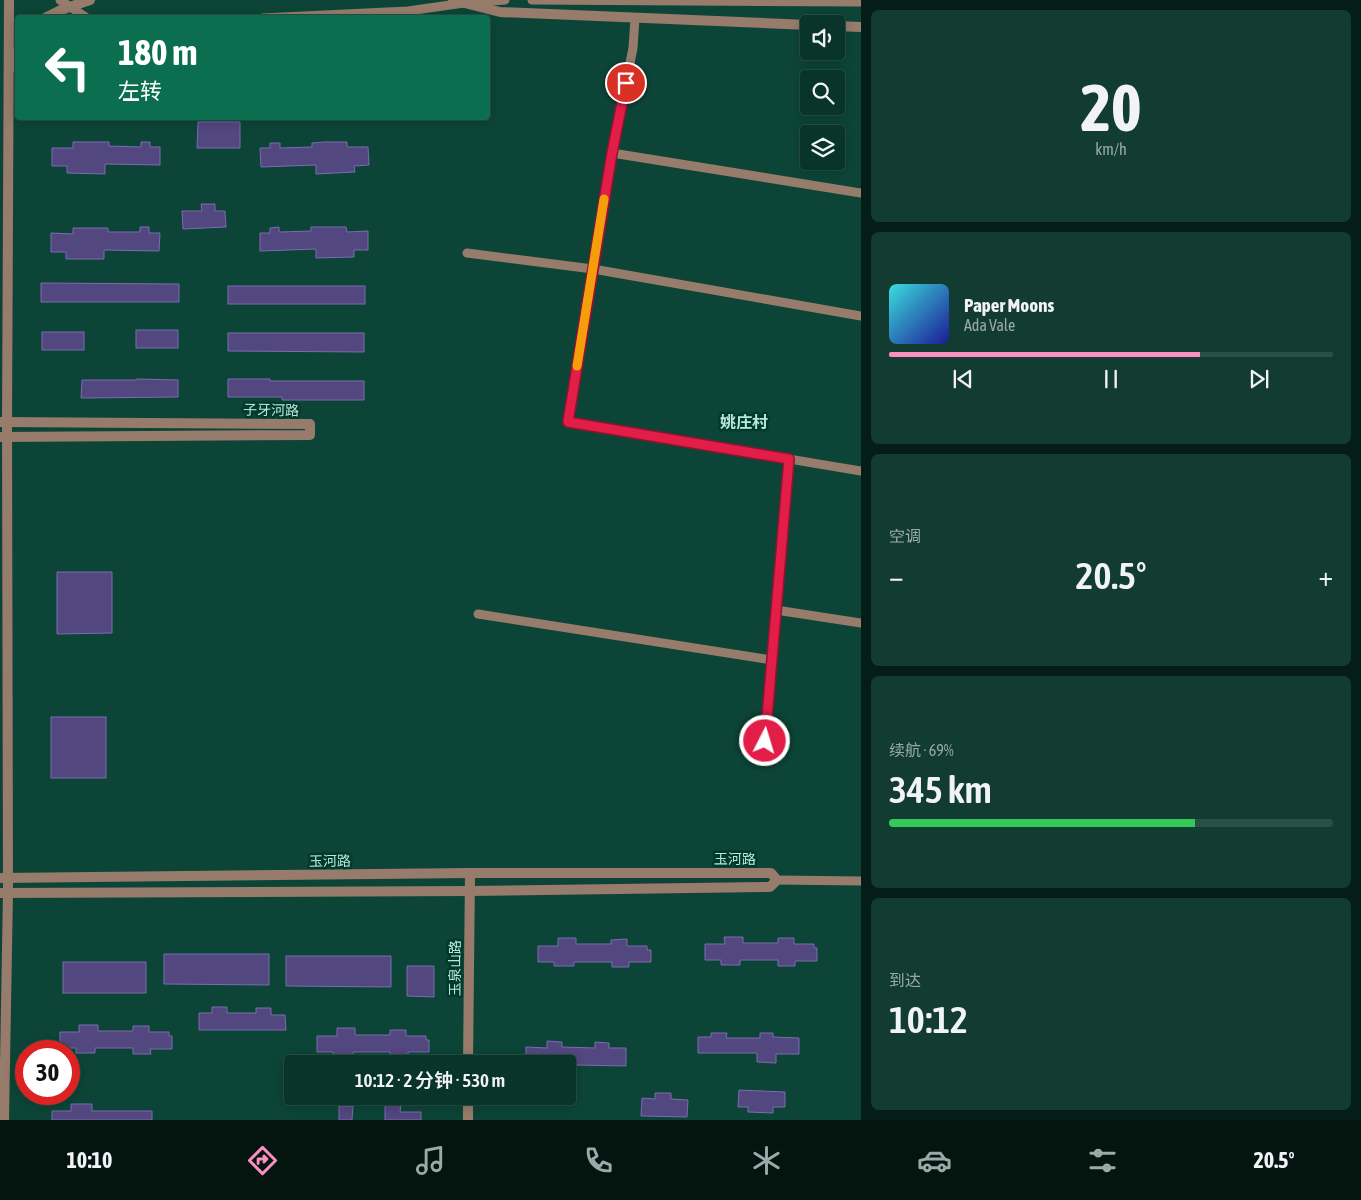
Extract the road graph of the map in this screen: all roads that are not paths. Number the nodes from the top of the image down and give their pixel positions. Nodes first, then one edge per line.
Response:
1 (9, 0) edge
2 (60, 0) edge
3 (90, 0) edge
4 (453, 0) edge
5 (505, 0) edge
6 (532, 0) edge
7 (464, 1) edge
8 (861, 2) edge
9 (70, 7) junction
10 (52, 15) edge
11 (82, 15) edge
12 (325, 15) edge
13 (635, 18) junction
14 (800, 25) edge
15 (845, 26) edge
16 (861, 27) edge
17 (15, 59) edge
18 (8, 80) junction
19 (612, 153) junction
20 (861, 193) edge
21 (467, 253) dead end
22 (593, 269) junction
23 (861, 316) edge
24 (3, 421) edge
25 (4, 437) edge
26 (789, 459) junction
27 (861, 471) edge
28 (776, 610) junction
29 (478, 614) dead end
30 (861, 623) edge
31 (772, 660) junction
32 (765, 741) dead end
33 (470, 873) junction
34 (4, 878) edge
35 (777, 880) junction
36 (861, 881) edge
37 (470, 890) junction
38 (4, 892) edge
39 (468, 1055) edge
40 (468, 1105) edge
41 (4, 1120) edge
42 (468, 1120) edge

1 - 18 street
2 - 9 street
3 - 9 street
4 - 7 street
5 - 7 street
6 - 8 street
7 - 12 street
7 - 13 street
9 - 10 street
9 - 11 street
13 - 14 street
13 - 19 street
15 - 16 street
17 - 18 street
18 - 24 street
19 - 20 street
19 - 22 street
21 - 22 street
22 - 23 street
22 - 26 street
24 - 25 street
24 - 25 street, 子牙河路
25 - 34 street
26 - 27 street
26 - 28 street
28 - 30 street
28 - 31 street
29 - 31 street
31 - 32 street
33 - 34 street, 玉河路
33 - 35 street, 玉河路
33 - 37 street, 玉泉山路
34 - 38 street
35 - 36 street
35 - 37 street, 玉河路
37 - 38 street, 玉河路
37 - 39 street, 玉泉山路
38 - 41 street
40 - 42 street

